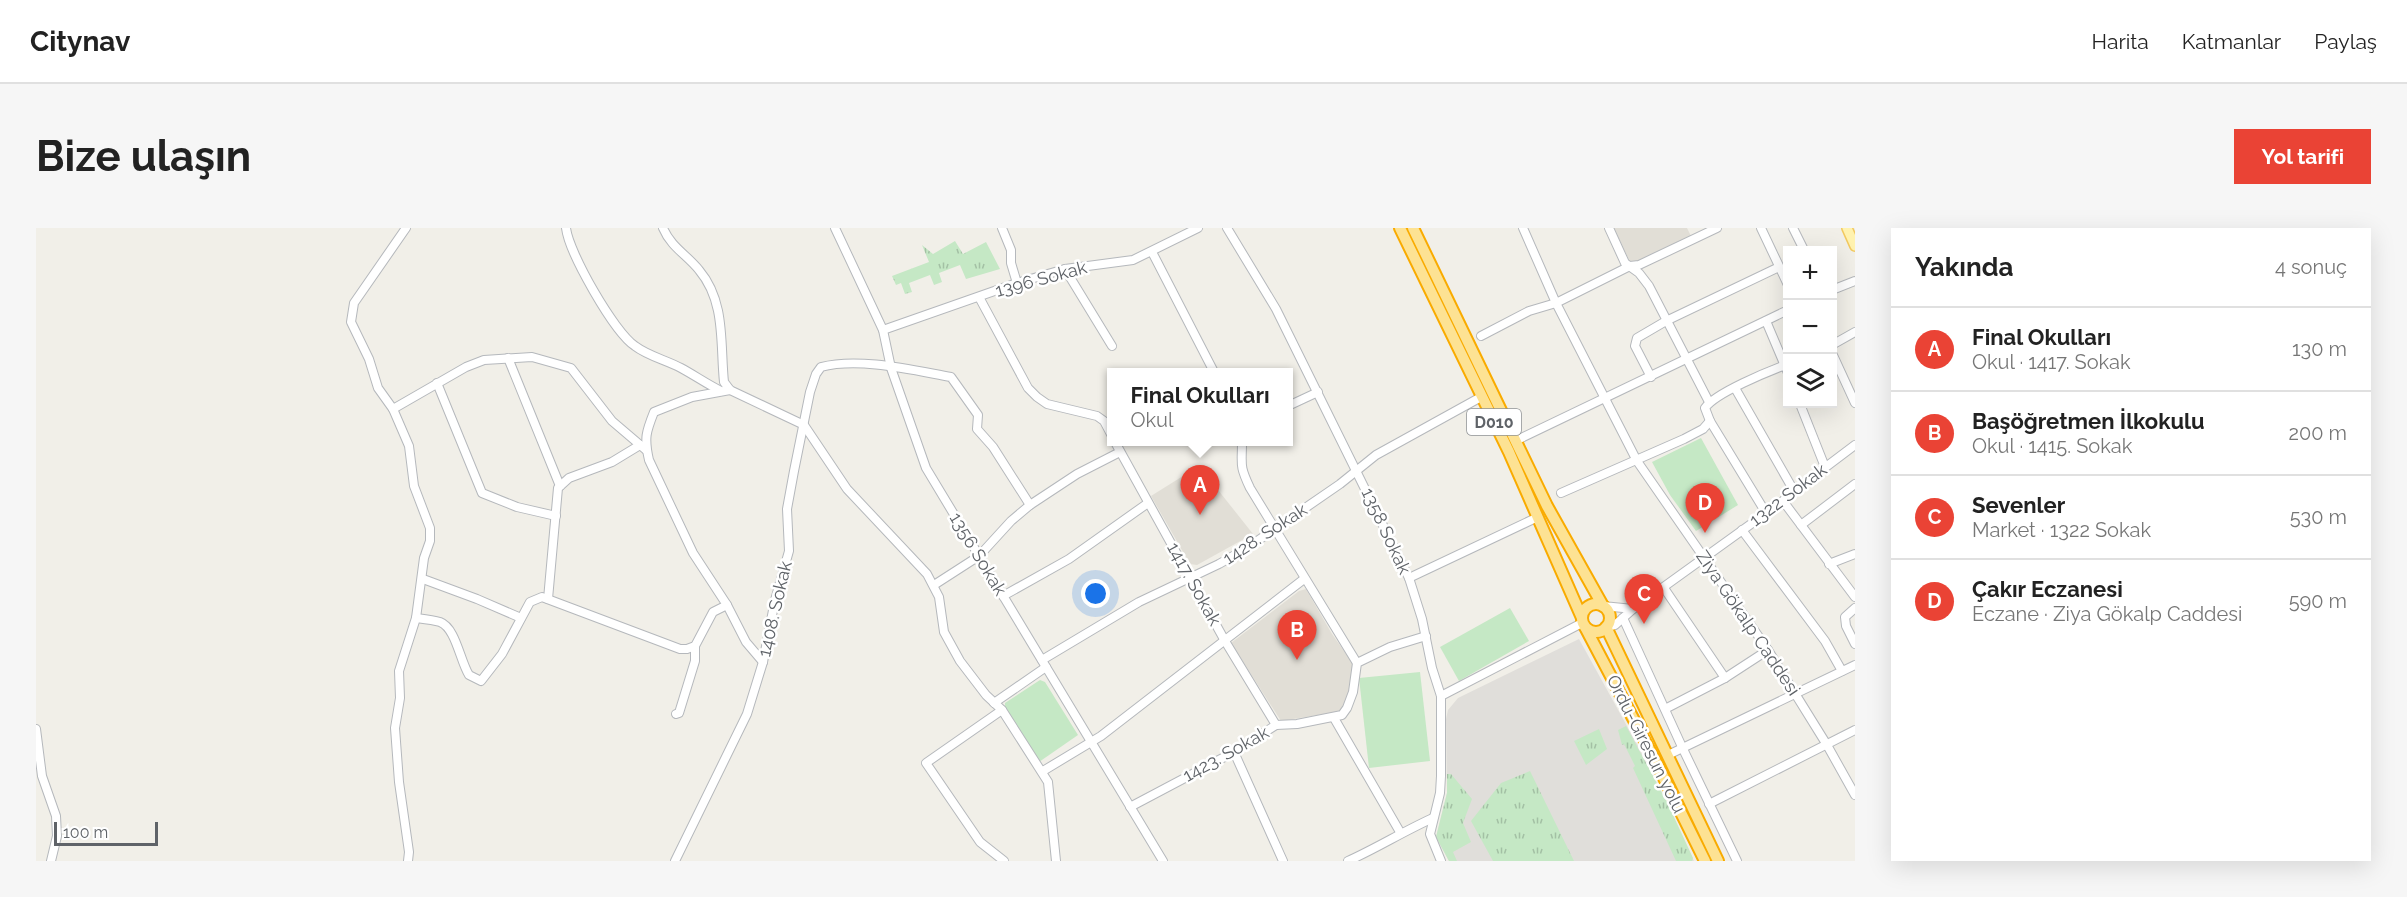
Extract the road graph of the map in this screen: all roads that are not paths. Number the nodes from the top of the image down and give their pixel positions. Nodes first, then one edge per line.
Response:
1 (406, 228) edge
2 (566, 228) edge
3 (663, 228) edge
4 (835, 228) edge
5 (1002, 228) edge
6 (1198, 228) edge
7 (1227, 228) edge
8 (1400, 228) edge
9 (1413, 228) edge
10 (1523, 228) edge
11 (1609, 228) edge
12 (1717, 228) edge
13 (1761, 228) edge
14 (1793, 228) edge
15 (1847, 228) edge
16 (1802, 246) edge
17 (1855, 246) edge
18 (1152, 252) junction
19 (1630, 266) junction
20 (1779, 267) junction
21 (1065, 269) junction
22 (1783, 275) edge
23 (1855, 281) edge
24 (1017, 283) junction
25 (1837, 288) edge
26 (979, 297) junction
27 (1556, 303) junction
28 (1783, 312) edge
29 (1666, 321) junction
30 (1766, 321) junction
31 (883, 330) junction
32 (1855, 332) edge
33 (1481, 336) dead end
34 (1837, 343) edge
35 (1112, 346) dead end
36 (1833, 354) edge
37 (508, 358) junction
38 (1783, 358) edge
39 (1686, 360) junction
40 (1783, 365) edge
41 (891, 368) junction
42 (1212, 368) edge
43 (1651, 377) junction
44 (437, 383) junction
45 (1736, 388) junction
46 (730, 390) junction
47 (721, 391) junction
48 (1318, 392) junction
49 (1481, 397) junction
50 (1604, 400) junction
51 (1855, 403) edge
52 (1293, 404) edge
53 (1707, 405) junction
54 (1802, 408) edge
55 (393, 409) junction
56 (1710, 421) junction
57 (804, 425) junction
58 (1107, 427) edge
59 (1515, 441) junction
60 (1855, 445) edge
61 (640, 446) junction
62 (1117, 446) edge
63 (1241, 446) edge
64 (647, 451) junction
65 (1120, 452) junction
66 (1636, 460) junction
67 (1825, 467) junction
68 (1357, 469) junction
69 (1855, 484) edge
70 (561, 486) junction
71 (1794, 490) junction
72 (1561, 493) dead end
73 (1783, 501) junction
74 (1148, 503) junction
75 (1030, 505) junction
76 (1766, 513) junction
77 (556, 516) junction
78 (1538, 516) junction
79 (1801, 525) junction
80 (1276, 529) junction
81 (1742, 530) junction
82 (1855, 554) edge
83 (979, 556) junction
84 (1705, 558) junction
85 (1829, 564) junction
86 (1190, 576) junction
87 (1409, 578) junction
88 (423, 579) junction
89 (1304, 579) junction
90 (934, 585) junction
91 (1664, 588) junction
92 (1003, 596) junction
93 (1855, 597) edge
94 (548, 599) junction
95 (727, 604) junction
96 (1603, 606) junction
97 (1855, 608) edge
98 (1633, 609) junction
99 (416, 618) junction
100 (521, 618) junction
101 (1623, 618) junction
102 (1583, 623) junction
103 (1606, 627) junction
104 (1426, 636) junction
105 (1225, 641) junction
106 (1855, 644) edge
107 (695, 646) junction
108 (1768, 650) junction
109 (763, 662) junction
110 (1357, 663) junction
111 (1044, 664) junction
112 (1855, 665) edge
113 (1842, 671) junction
114 (1725, 678) junction
115 (1796, 694) junction
116 (1440, 696) junction
117 (994, 703) junction
118 (1665, 709) junction
119 (1002, 710) junction
120 (676, 714) dead end
121 (1334, 718) junction
122 (1276, 725) junction
123 (36, 729) edge
124 (1855, 730) edge
125 (1091, 741) junction
126 (1827, 745) junction
127 (1683, 749) junction
128 (1234, 752) junction
129 (1668, 755) junction
130 (1043, 771) junction
131 (1855, 795) edge
132 (1709, 804) junction
133 (1130, 807) junction
134 (1433, 818) junction
135 (1400, 832) junction
136 (1357, 859) edge
137 (51, 861) edge
138 (408, 861) edge
139 (675, 861) edge
140 (1004, 861) edge
141 (1056, 861) edge
142 (1162, 861) edge
143 (1283, 861) edge
144 (1348, 861) edge
145 (1442, 861) edge
146 (1705, 861) edge
147 (1718, 861) edge
148 (1737, 861) edge

1 - 55 street
2 - 47 street
3 - 46 street
4 - 31 street, 1356 Sokak
5 - 24 street
6 - 18 street, 1396 Sokak
7 - 48 street, 1358 Sokak
8 - 49 highway, D010
9 - 59 highway, D010
10 - 27 street, Ziya Gökalp Caddesi
11 - 19 street
12 - 19 street
13 - 20 street
14 - 16 street
15 - 17 main road
18 - 21 street, 1396 Sokak
18 - 42 street
19 - 27 street
19 - 29 street
20 - 22 street
20 - 29 street
21 - 24 street, 1396 Sokak
21 - 35 street
23 - 25 street
24 - 26 street, 1396 Sokak
26 - 31 street, 1396 Sokak
26 - 58 street
27 - 33 street
27 - 50 street, Ziya Gökalp Caddesi
28 - 30 street
29 - 39 street
29 - 43 street
30 - 38 street
30 - 39 street
31 - 41 street, 1356 Sokak
32 - 34 street
36 - 51 street
37 - 44 street
37 - 61 street
37 - 70 street
39 - 43 street
39 - 53 street
40 - 45 street
41 - 57 street, 1408. Sokak
41 - 75 street, 1408. Sokak
41 - 83 street, 1356 Sokak
43 - 50 street
44 - 55 street
44 - 77 street
45 - 53 street
45 - 71 street
46 - 47 street
46 - 57 street
47 - 64 street
48 - 52 street
48 - 68 street, 1358 Sokak
49 - 68 street, 1428. Sokak
49 - 78 highway, D010
50 - 59 street
50 - 66 street, Ziya Gökalp Caddesi
53 - 56 street
54 - 67 street
55 - 88 street
56 - 66 street
56 - 76 street
57 - 90 street
57 - 109 street, 1408. Sokak
59 - 96 highway, D010
60 - 67 street, 1322 Sokak
61 - 64 street
61 - 70 street
62 - 65 street, 1417. Sokak
63 - 80 street
64 - 95 street
65 - 74 street, 1417. Sokak
65 - 75 street
66 - 72 street
66 - 84 street, Ziya Gökalp Caddesi
67 - 71 street, 1322 Sokak
68 - 80 street, 1428. Sokak
68 - 87 street, 1358 Sokak
69 - 79 street
70 - 77 street
71 - 73 street, 1322 Sokak
73 - 76 street, 1322 Sokak
73 - 79 street
74 - 86 street, 1417. Sokak
74 - 92 street
75 - 83 street
76 - 81 street, 1322 Sokak
77 - 94 street
78 - 87 street
78 - 102 highway, D010
79 - 85 street
80 - 86 street, 1428. Sokak
80 - 89 street
81 - 84 street, 1322 Sokak
81 - 113 street
82 - 85 street
83 - 90 street
83 - 92 street, 1356 Sokak
84 - 91 street, 1322 Sokak
84 - 108 street, Ziya Gökalp Caddesi
85 - 93 street
86 - 105 street, 1417. Sokak
86 - 111 street, 1428. Sokak
87 - 104 street, 1358 Sokak
88 - 99 street
88 - 100 street
89 - 105 street
89 - 110 street
90 - 117 street
91 - 98 street, 1322 Sokak
91 - 114 street
92 - 111 street, 1356 Sokak
94 - 100 street
94 - 107 street
95 - 107 street
95 - 109 street
96 - 98 street
96 - 102 highway
96 - 103 highway
97 - 106 street
98 - 101 street, 1322 Sokak
99 - 100 street
99 - 138 street
101 - 103 street, 1322 Sokak
101 - 118 street
102 - 103 highway
102 - 116 street
102 - 146 highway, Ordu-Giresun yolu / D010
103 - 129 highway, Ordu-Giresun yolu
104 - 110 street
104 - 116 street, 1358 Sokak
105 - 122 street, 1417. Sokak
105 - 125 street
107 - 120 street
108 - 114 street
108 - 115 street, Ziya Gökalp Caddesi
109 - 139 street, 1408. Sokak
110 - 121 street
111 - 117 street, 1428. Sokak
111 - 125 street, 1356 Sokak
112 - 113 street
113 - 115 street
114 - 118 street
115 - 126 street, Ziya Gökalp Caddesi
115 - 127 street
116 - 134 street, 1358 Sokak
117 - 119 street
118 - 127 street
119 - 130 street
119 - 140 street
121 - 122 street, 1423. Sokak
121 - 135 street
122 - 128 street, 1423. Sokak
123 - 137 street
124 - 126 street
125 - 130 street
125 - 133 street, 1356 Sokak
126 - 131 street, Ziya Gökalp Caddesi
126 - 132 street
127 - 129 street
127 - 132 street
128 - 133 street, 1423. Sokak
128 - 143 street
129 - 147 highway, Ordu-Giresun yolu
130 - 141 street
132 - 148 street
133 - 142 street, 1356 Sokak
134 - 135 street
134 - 145 street, 1358 Sokak
135 - 136 street
136 - 144 street

